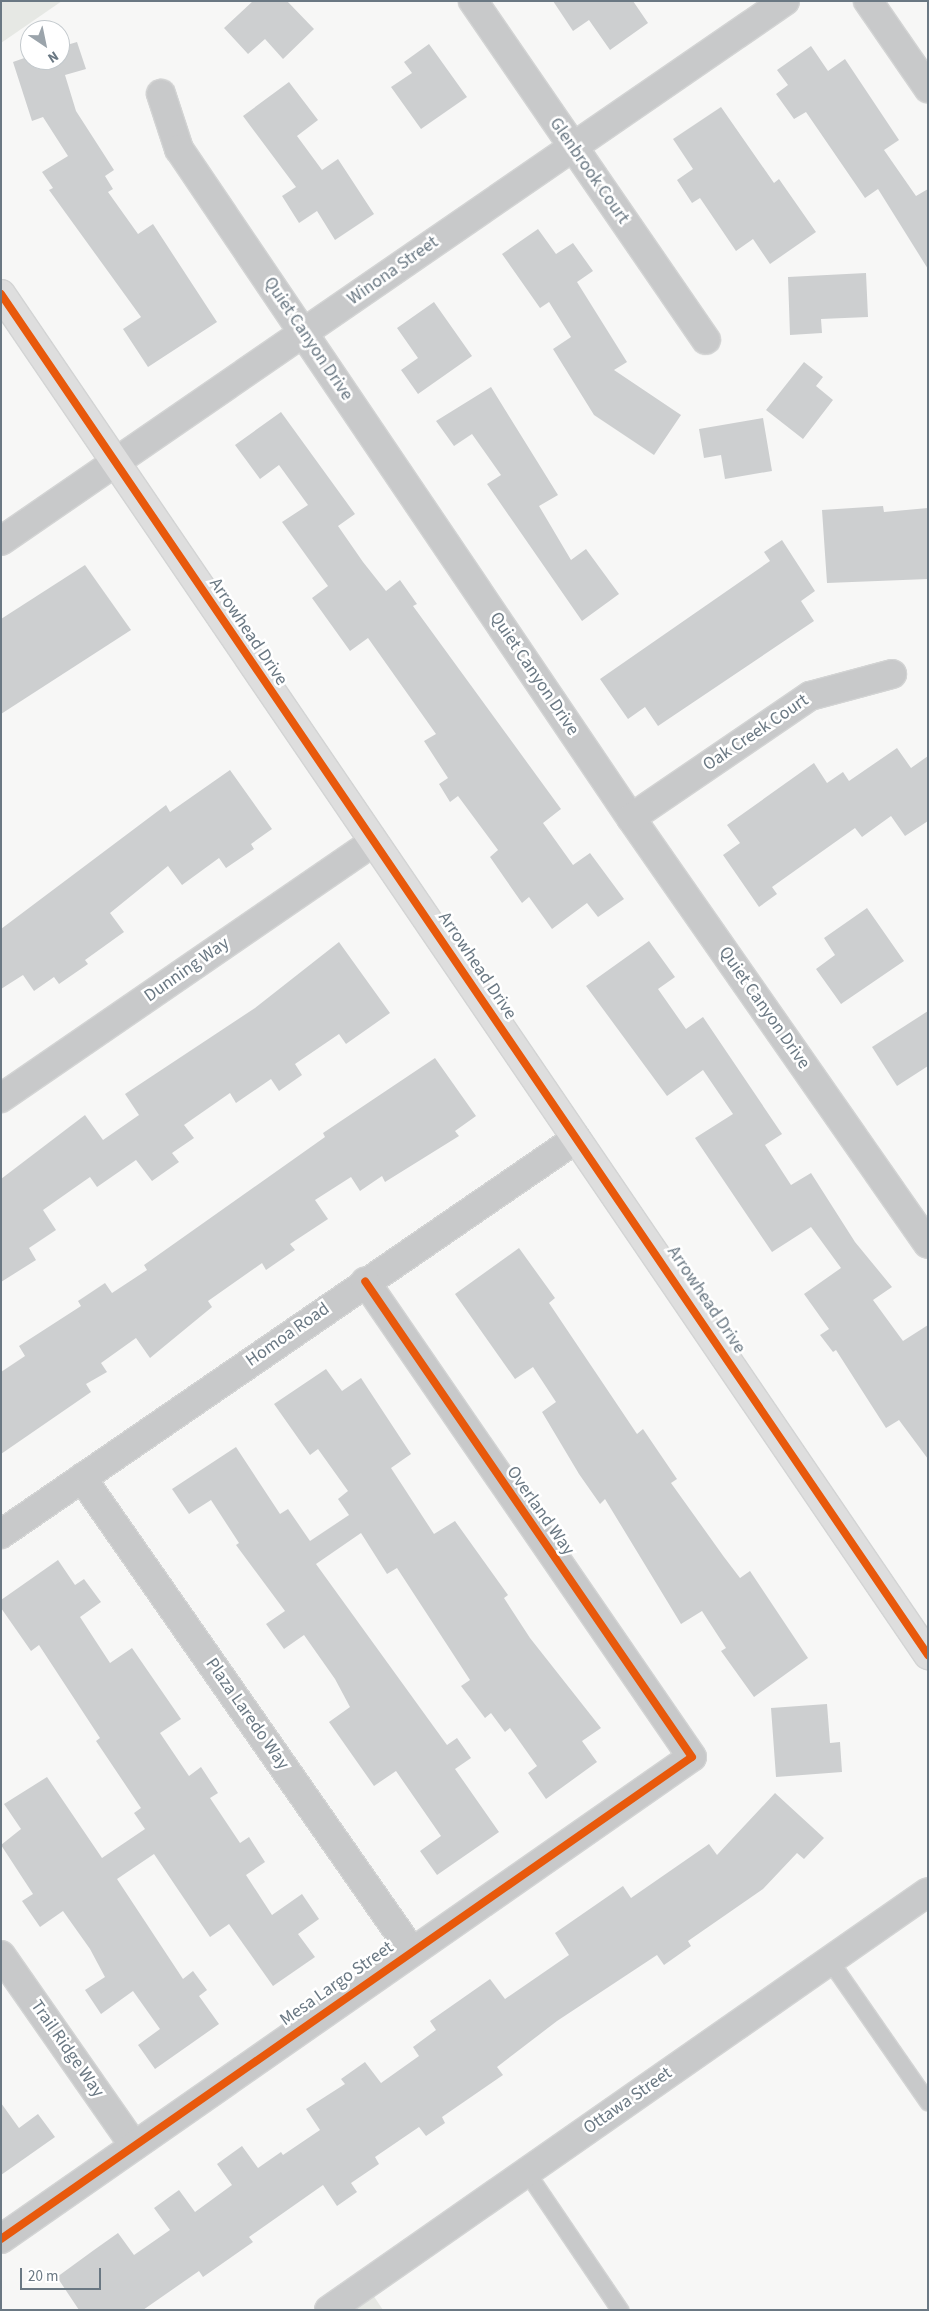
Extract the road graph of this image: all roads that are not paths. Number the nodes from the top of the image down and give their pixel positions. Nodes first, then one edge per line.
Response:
1 (473, 1) edge
2 (785, 1) edge
3 (868, 1) edge
4 (928, 88) edge
5 (161, 94) dead end
6 (573, 146) junction
7 (1, 294) edge
8 (304, 332) junction
9 (706, 340) dead end
10 (114, 463) junction
11 (1, 541) edge
12 (892, 674) dead end
13 (631, 818) junction
14 (374, 842) junction
15 (1, 1098) edge
16 (576, 1138) junction
17 (928, 1244) edge
18 (364, 1281) junction
19 (82, 1478) junction
20 (1, 1534) edge
21 (928, 1655) edge
22 (692, 1757) joint
23 (928, 1892) edge
24 (411, 1950) junction
25 (1, 1955) edge
26 (830, 1961) junction
27 (928, 2102) edge
28 (133, 2144) junction
29 (526, 2171) junction
30 (1, 2239) edge
31 (329, 2310) edge
32 (620, 2310) edge

1 - 6 street, Glenbrook Court
2 - 6 street, Winona Street
3 - 4 street
5 - 8 street, Quiet Canyon Drive
6 - 8 street, Winona Street
6 - 9 street, Glenbrook Court
7 - 10 main road, Arrowhead Drive
8 - 10 street, Winona Street
8 - 13 street, Quiet Canyon Drive
10 - 11 street, Winona Street
10 - 14 main road, Arrowhead Drive
12 - 13 street, Oak Creek Court
13 - 17 street, Quiet Canyon Drive
14 - 15 street, Dunning Way
14 - 16 main road, Arrowhead Drive
16 - 18 street, Homoa Road
16 - 21 main road, Arrowhead Drive
18 - 19 street, Homoa Road
18 - 22 street, Overland Way
19 - 20 street, Homoa Road
19 - 24 street, Plaza Laredo Way
22 - 24 street, Mesa Largo Street
23 - 26 street, Ottawa Street
24 - 28 street, Mesa Largo Street
25 - 28 street, Trail Ridge Way
26 - 27 lane
26 - 29 street, Ottawa Street
28 - 30 street, Mesa Largo Street
29 - 31 street, Ottawa Street
29 - 32 lane

